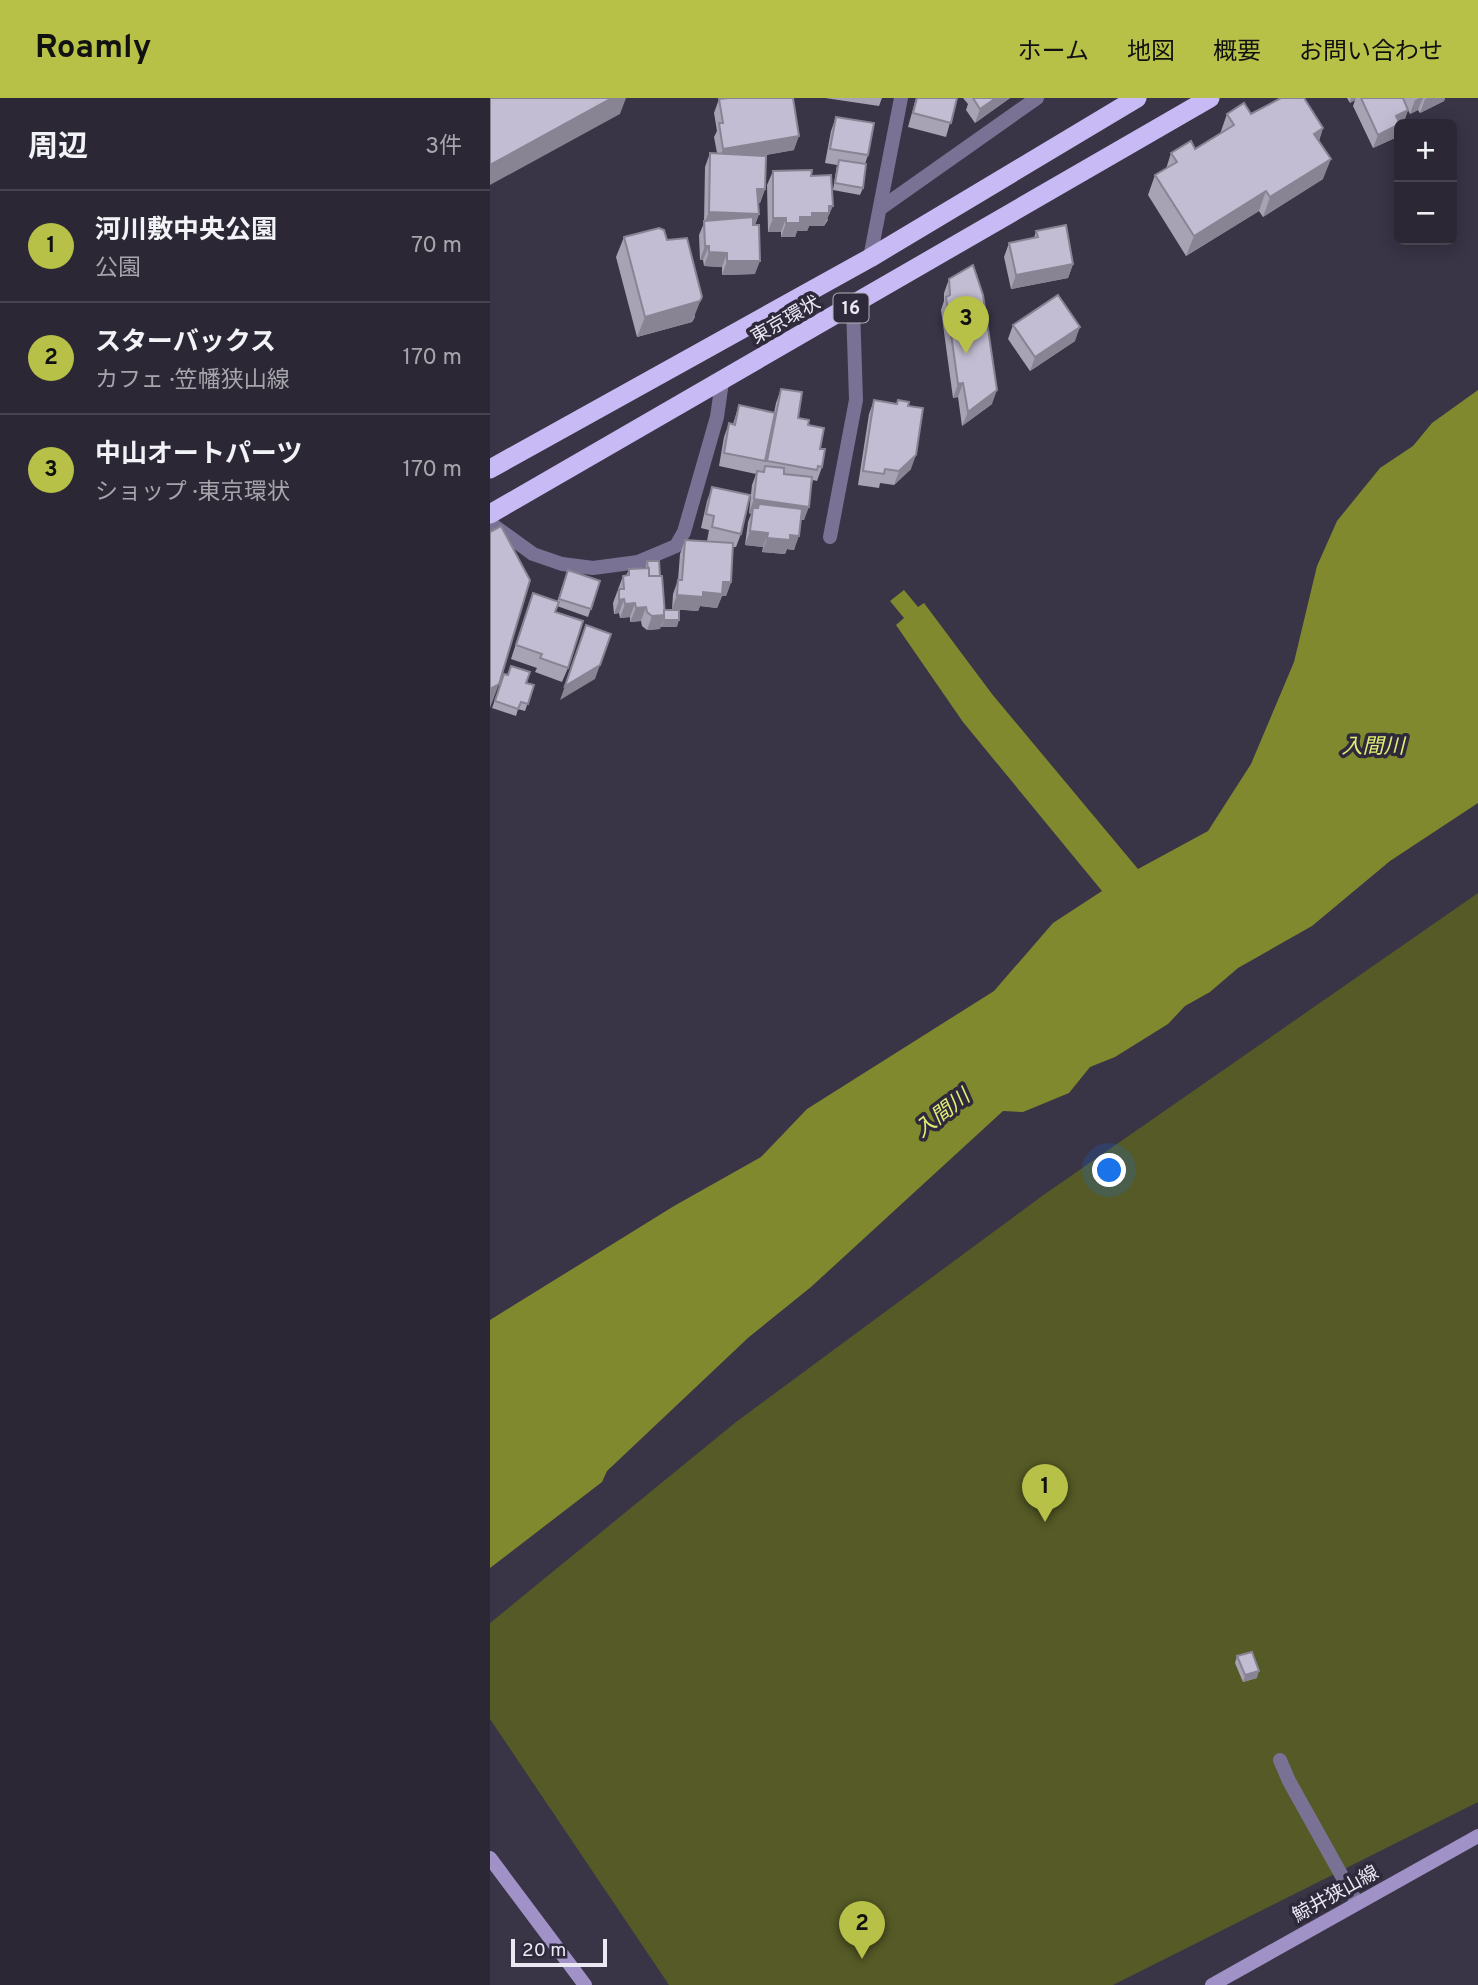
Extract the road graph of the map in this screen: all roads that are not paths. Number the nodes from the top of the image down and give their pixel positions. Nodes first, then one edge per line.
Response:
1 (901, 98) edge
2 (1037, 98) edge
3 (1137, 98) edge
4 (1210, 98) edge
5 (881, 208) junction
6 (870, 258) junction
7 (853, 307) junction
8 (722, 382) junction
9 (490, 469) edge
10 (490, 514) edge
11 (490, 523) edge
12 (830, 537) dead end
13 (1280, 1760) dead end
14 (1478, 1836) edge
15 (490, 1858) edge
16 (1357, 1903) junction
17 (585, 1985) edge
18 (1212, 1985) edge

1 - 5 street
2 - 5 street
3 - 6 highway, 東京環状 / 16
4 - 7 highway, 東京環状 / 16
5 - 6 street
6 - 9 highway, 東京環状 / 16
7 - 8 highway, 東京環状 / 16
7 - 12 street
8 - 10 highway, 東京環状 / 16
8 - 11 street
13 - 16 street
14 - 16 main road, 鯨井狭山線
15 - 17 main road
16 - 18 main road, 鯨井狭山線

